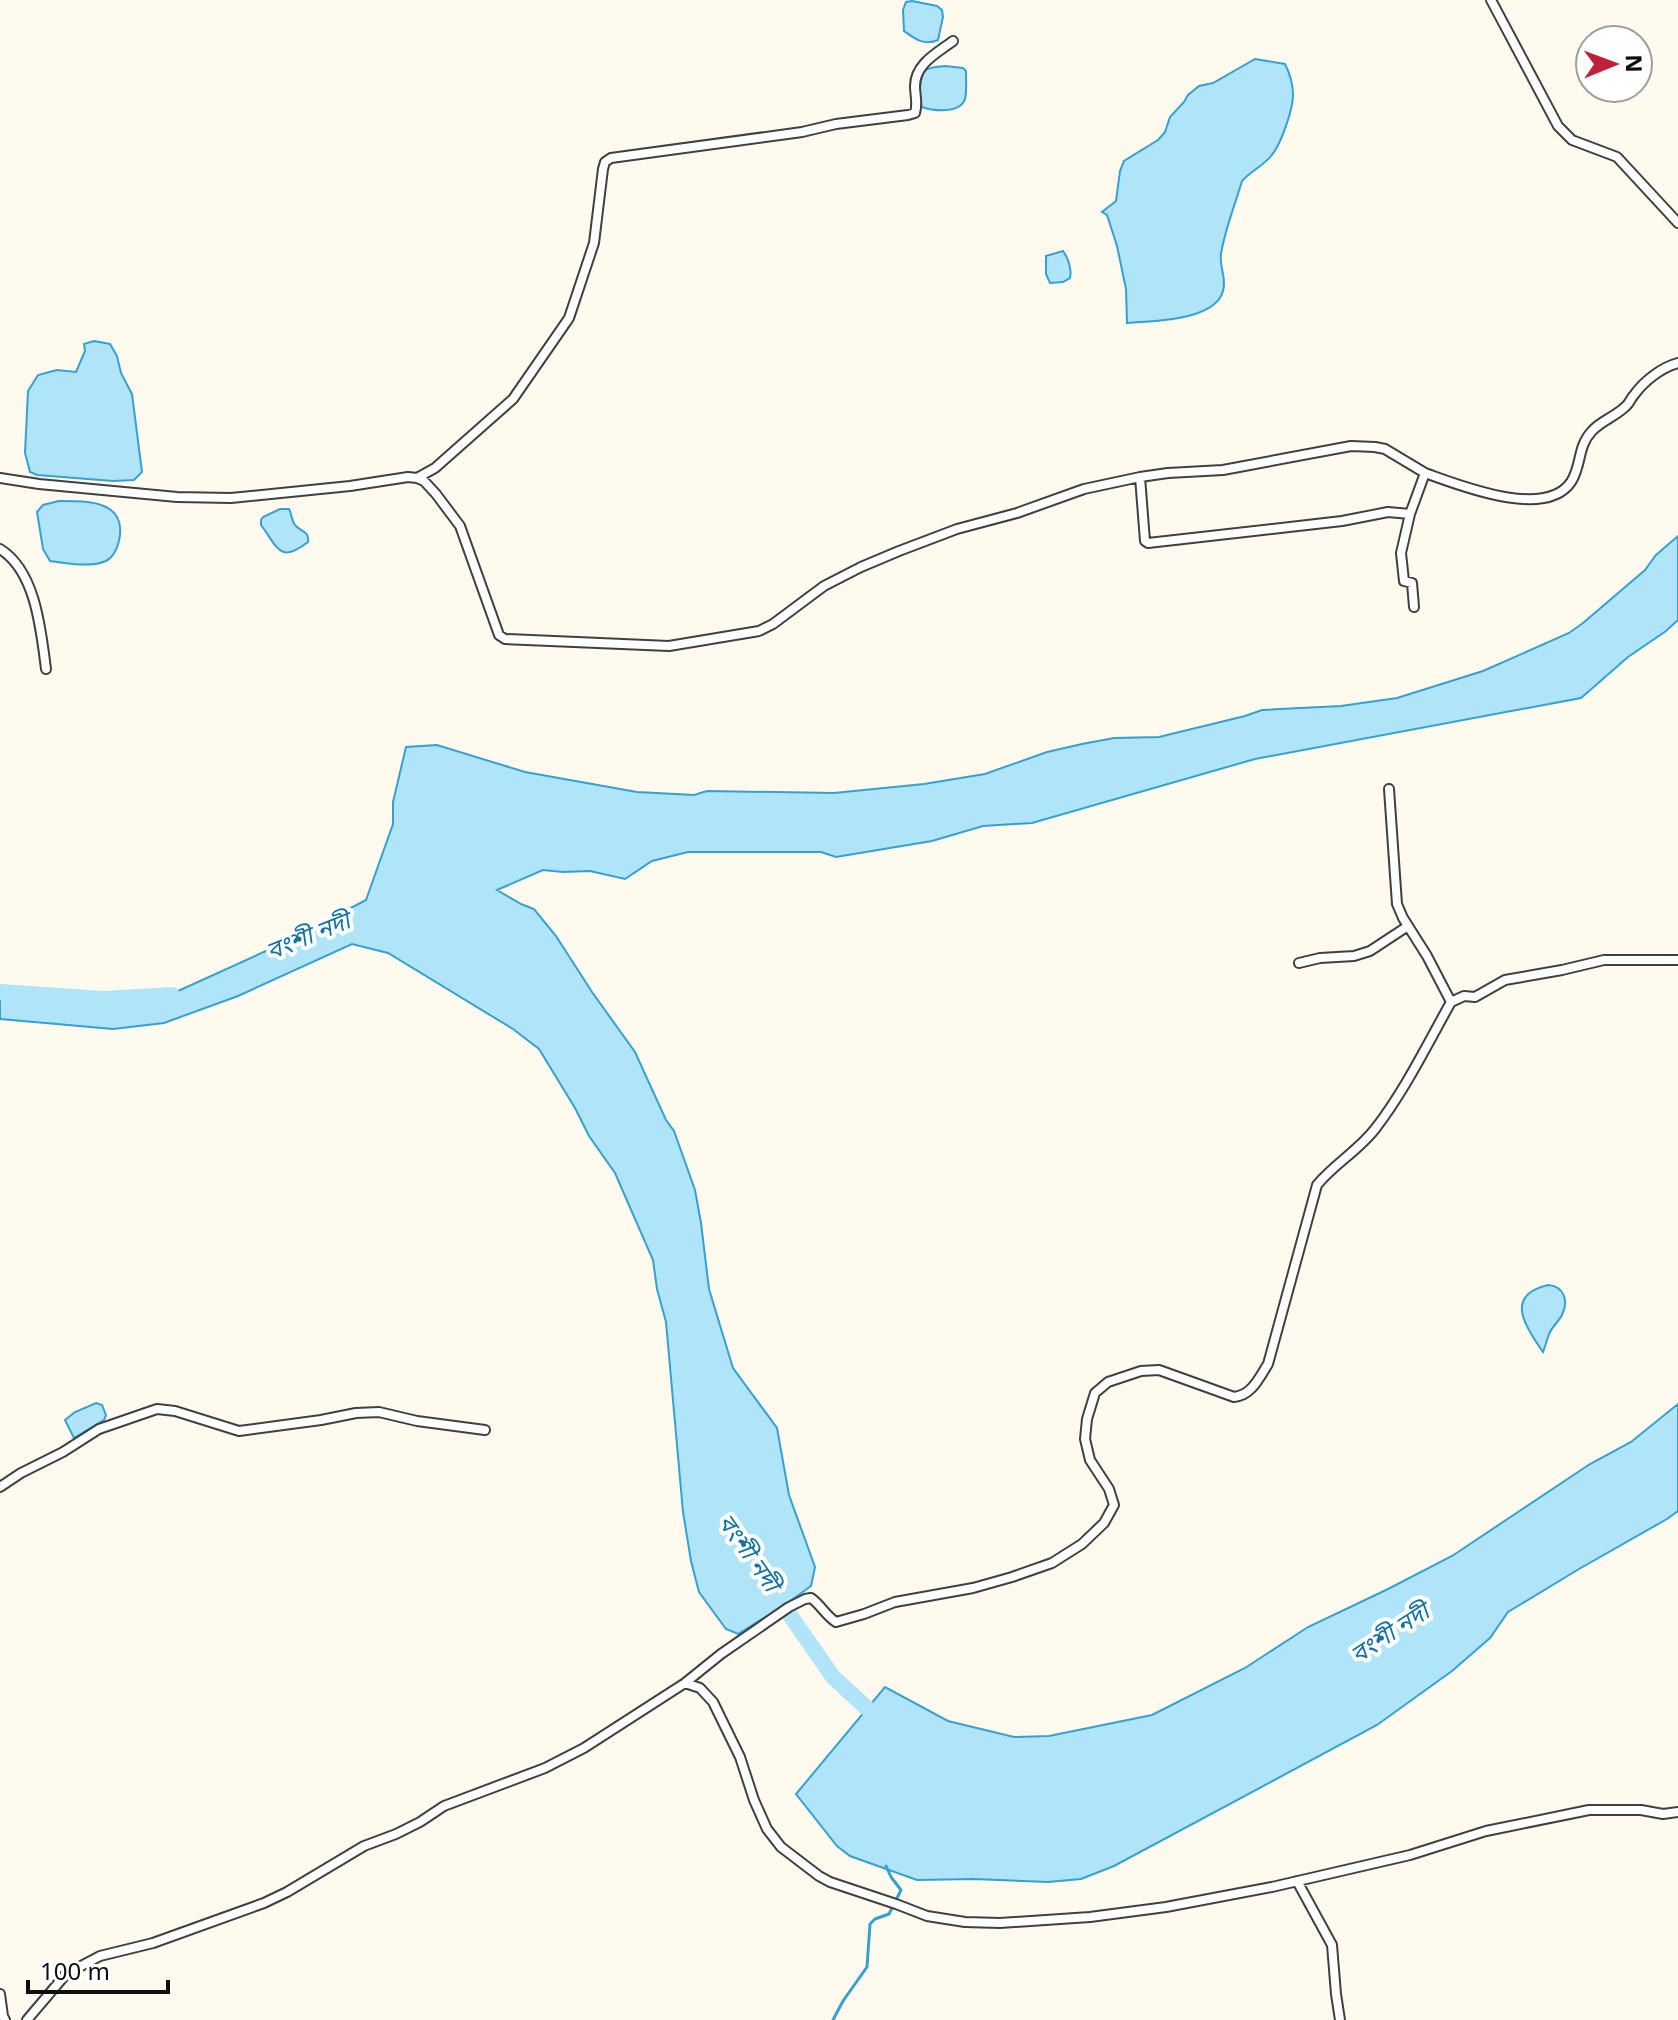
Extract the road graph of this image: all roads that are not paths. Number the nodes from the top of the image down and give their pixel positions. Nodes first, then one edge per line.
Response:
1 (1491, 0) edge
2 (953, 41) dead end
3 (1678, 223) edge
4 (1678, 363) edge
5 (1425, 473) junction
6 (1140, 477) junction
7 (0, 478) edge
8 (417, 478) junction
9 (1410, 514) junction
10 (0, 549) edge
11 (1414, 607) dead end
12 (46, 669) dead end
13 (1389, 789) dead end
14 (1408, 926) junction
15 (1678, 960) edge
16 (1299, 963) dead end
17 (1451, 1002) junction
18 (485, 1430) dead end
19 (0, 1487) edge
20 (685, 1683) junction
21 (1678, 1812) edge
22 (1297, 1881) junction
23 (0, 1994) edge
24 (5, 2020) edge
25 (27, 2020) edge
26 (1340, 2020) edge

1 - 3 street
2 - 8 street
4 - 5 street
5 - 6 street
5 - 9 street
6 - 8 street
6 - 9 street
7 - 8 street
9 - 11 street
10 - 12 street
13 - 14 street
14 - 16 street
14 - 17 street
15 - 17 street
17 - 20 street
18 - 19 street
20 - 22 street
20 - 25 street
21 - 22 street
22 - 26 street
23 - 24 street

